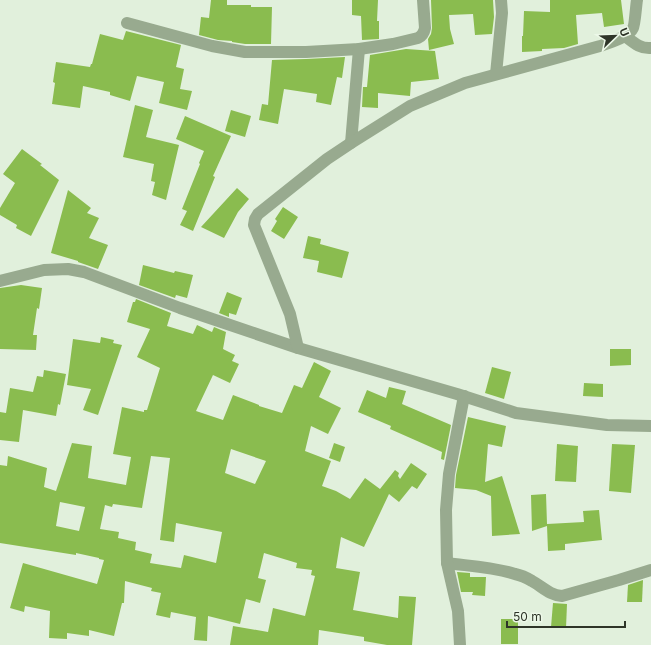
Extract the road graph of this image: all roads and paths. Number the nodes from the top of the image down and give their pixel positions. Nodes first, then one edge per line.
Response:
1 (423, 0) edge
2 (501, 0) edge
3 (637, 0) edge
4 (126, 23) dead end
5 (625, 36) junction
6 (651, 48) edge
7 (358, 49) junction
8 (496, 74) junction
9 (350, 143) junction
10 (0, 281) edge
11 (298, 348) junction
12 (464, 396) junction
13 (651, 426) edge
14 (447, 563) junction
15 (651, 570) edge
16 (460, 645) edge

1 - 7 street
2 - 8 street
3 - 5 street
4 - 7 street
5 - 6 street
5 - 8 street
7 - 9 street
8 - 9 street
9 - 11 street
10 - 11 street
11 - 12 street
12 - 13 street
12 - 14 street
14 - 15 street
14 - 16 street

